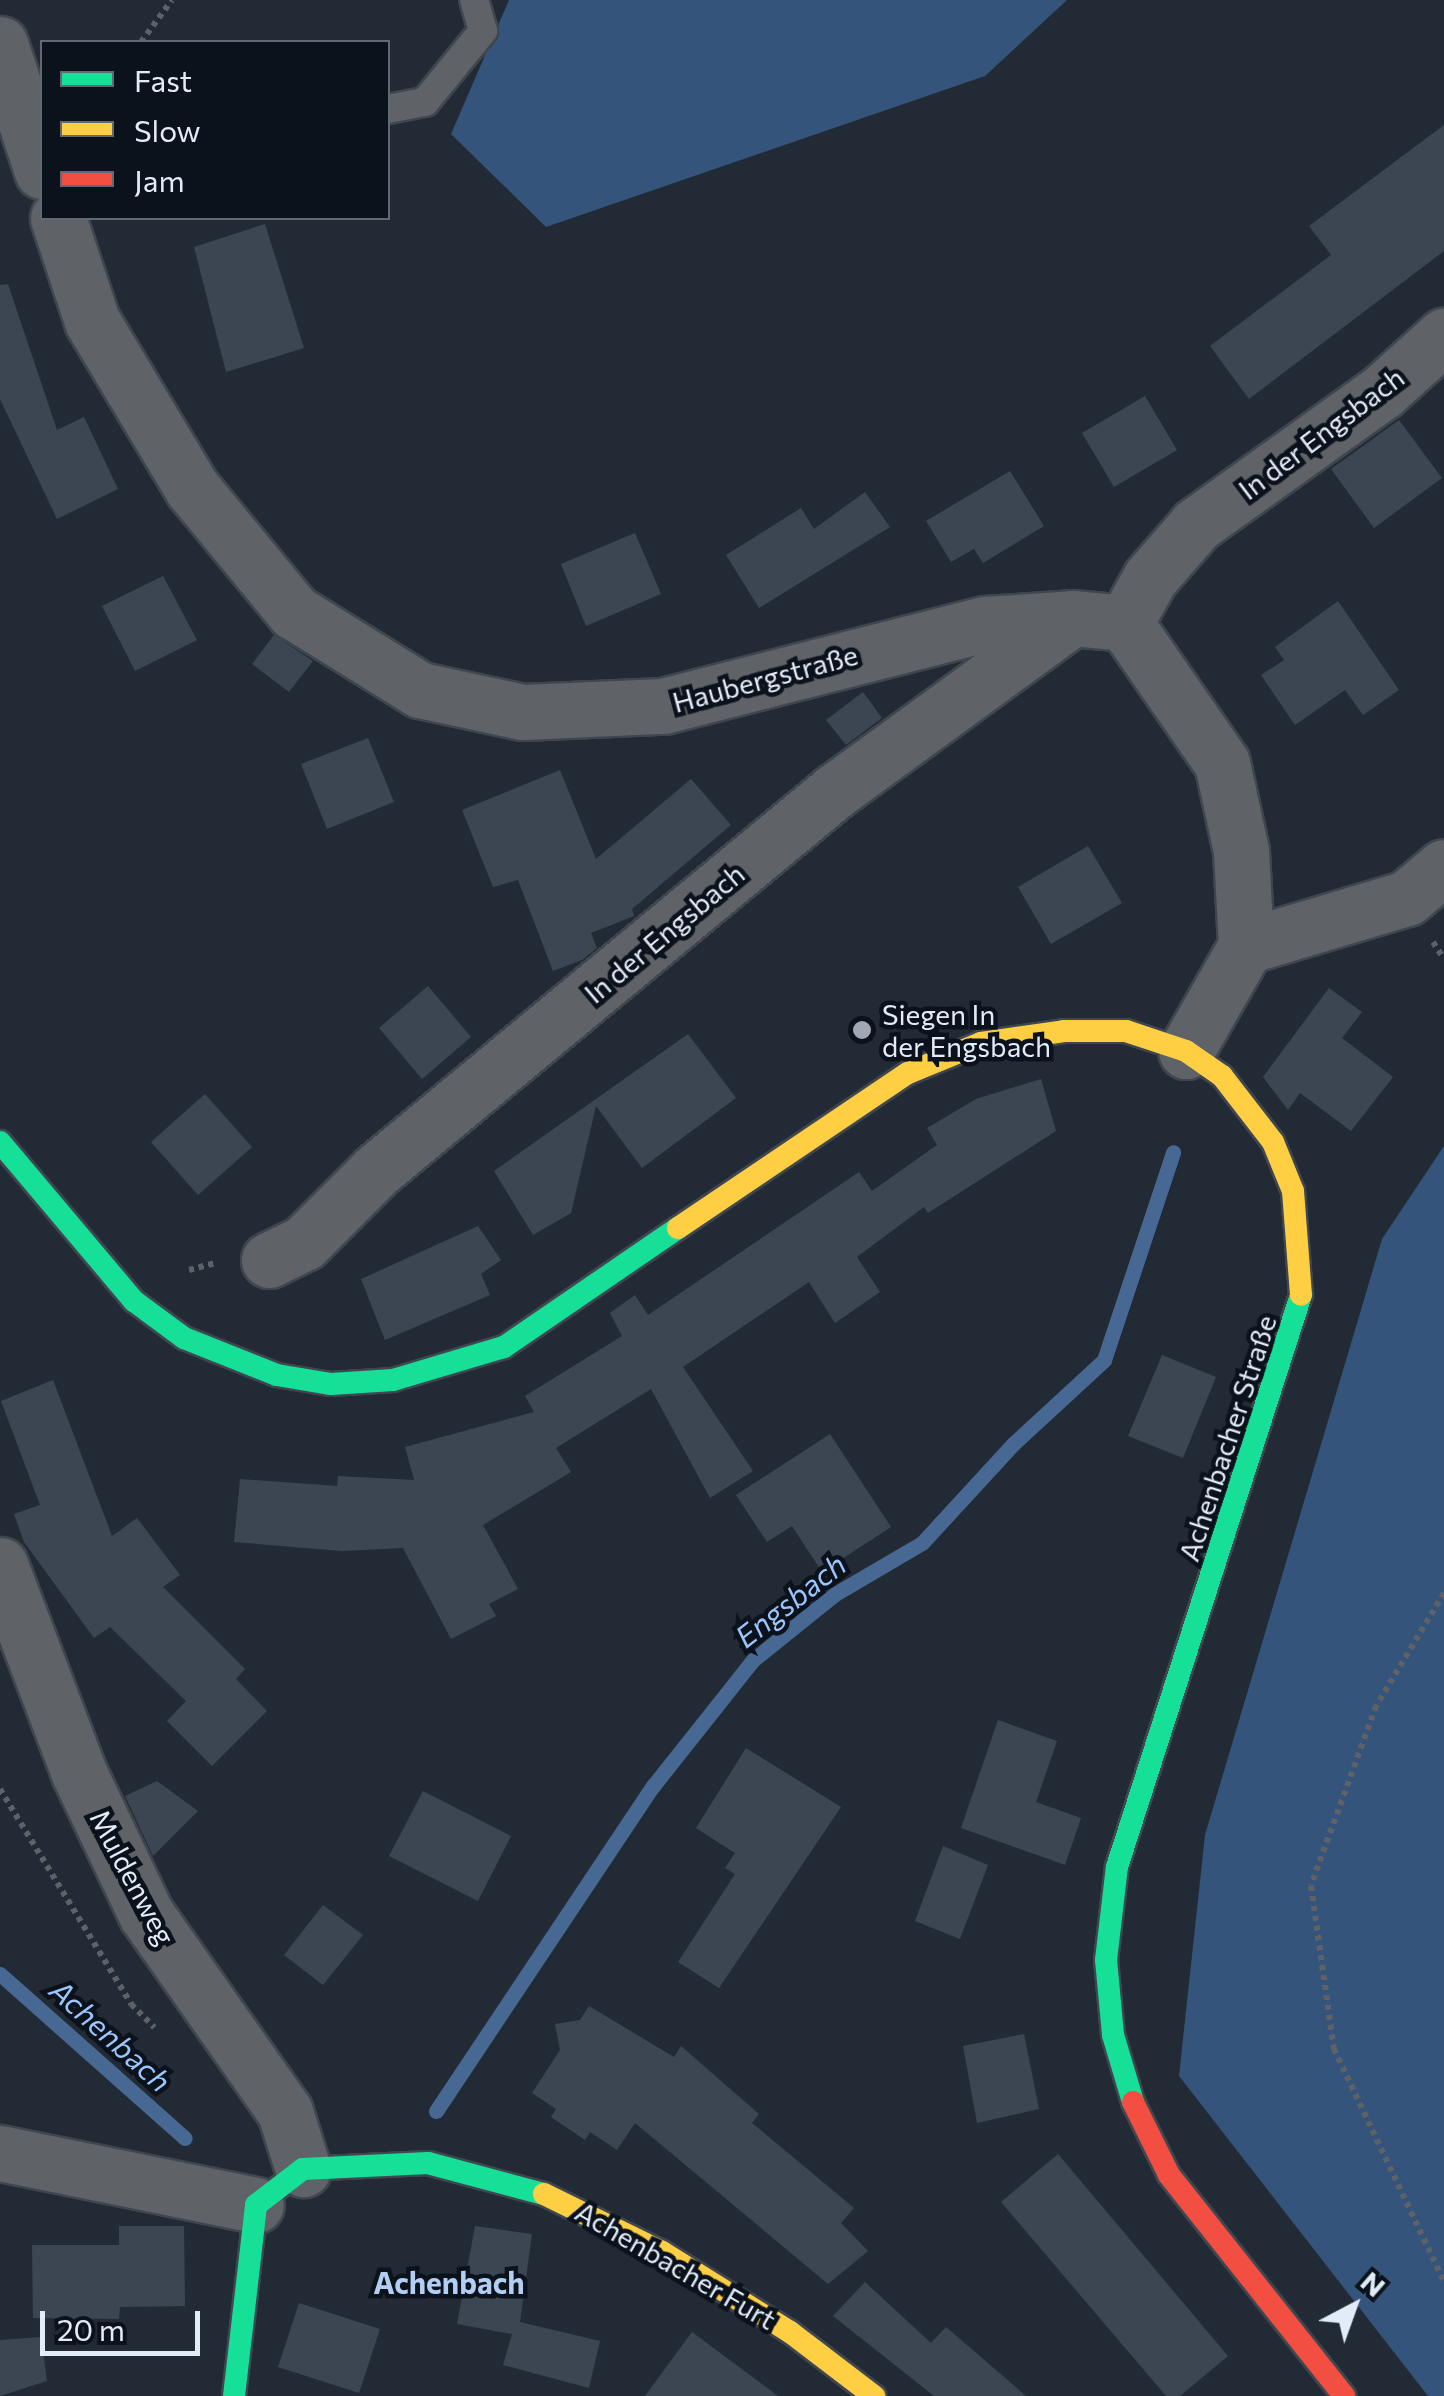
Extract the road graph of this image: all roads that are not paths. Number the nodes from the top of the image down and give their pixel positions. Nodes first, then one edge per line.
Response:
1 (474, 0) edge
2 (0, 44) edge
3 (390, 109) edge
4 (40, 165) edge
5 (59, 220) edge
6 (1444, 336) edge
7 (1098, 620) junction
8 (1444, 867) edge
9 (1246, 946) junction
10 (1186, 1051) junction
11 (0, 1142) edge
12 (268, 1260) dead end
13 (0, 1566) edge
14 (0, 2153) edge
15 (303, 2169) junction
16 (256, 2205) junction
17 (234, 2396) edge
18 (874, 2396) edge
19 (1344, 2396) edge

1 - 3 lane
2 - 4 street
5 - 7 street, Haubergstraße
6 - 7 street, In der Engsbach
7 - 9 street
7 - 12 street, In der Engsbach
8 - 9 street
9 - 10 street
10 - 11 main road, Achenbacher Straße
10 - 19 main road, Achenbacher Straße
13 - 15 street, Muldenweg
14 - 16 street
15 - 16 main road
15 - 18 main road, Achenbacher Furt
16 - 17 main road

